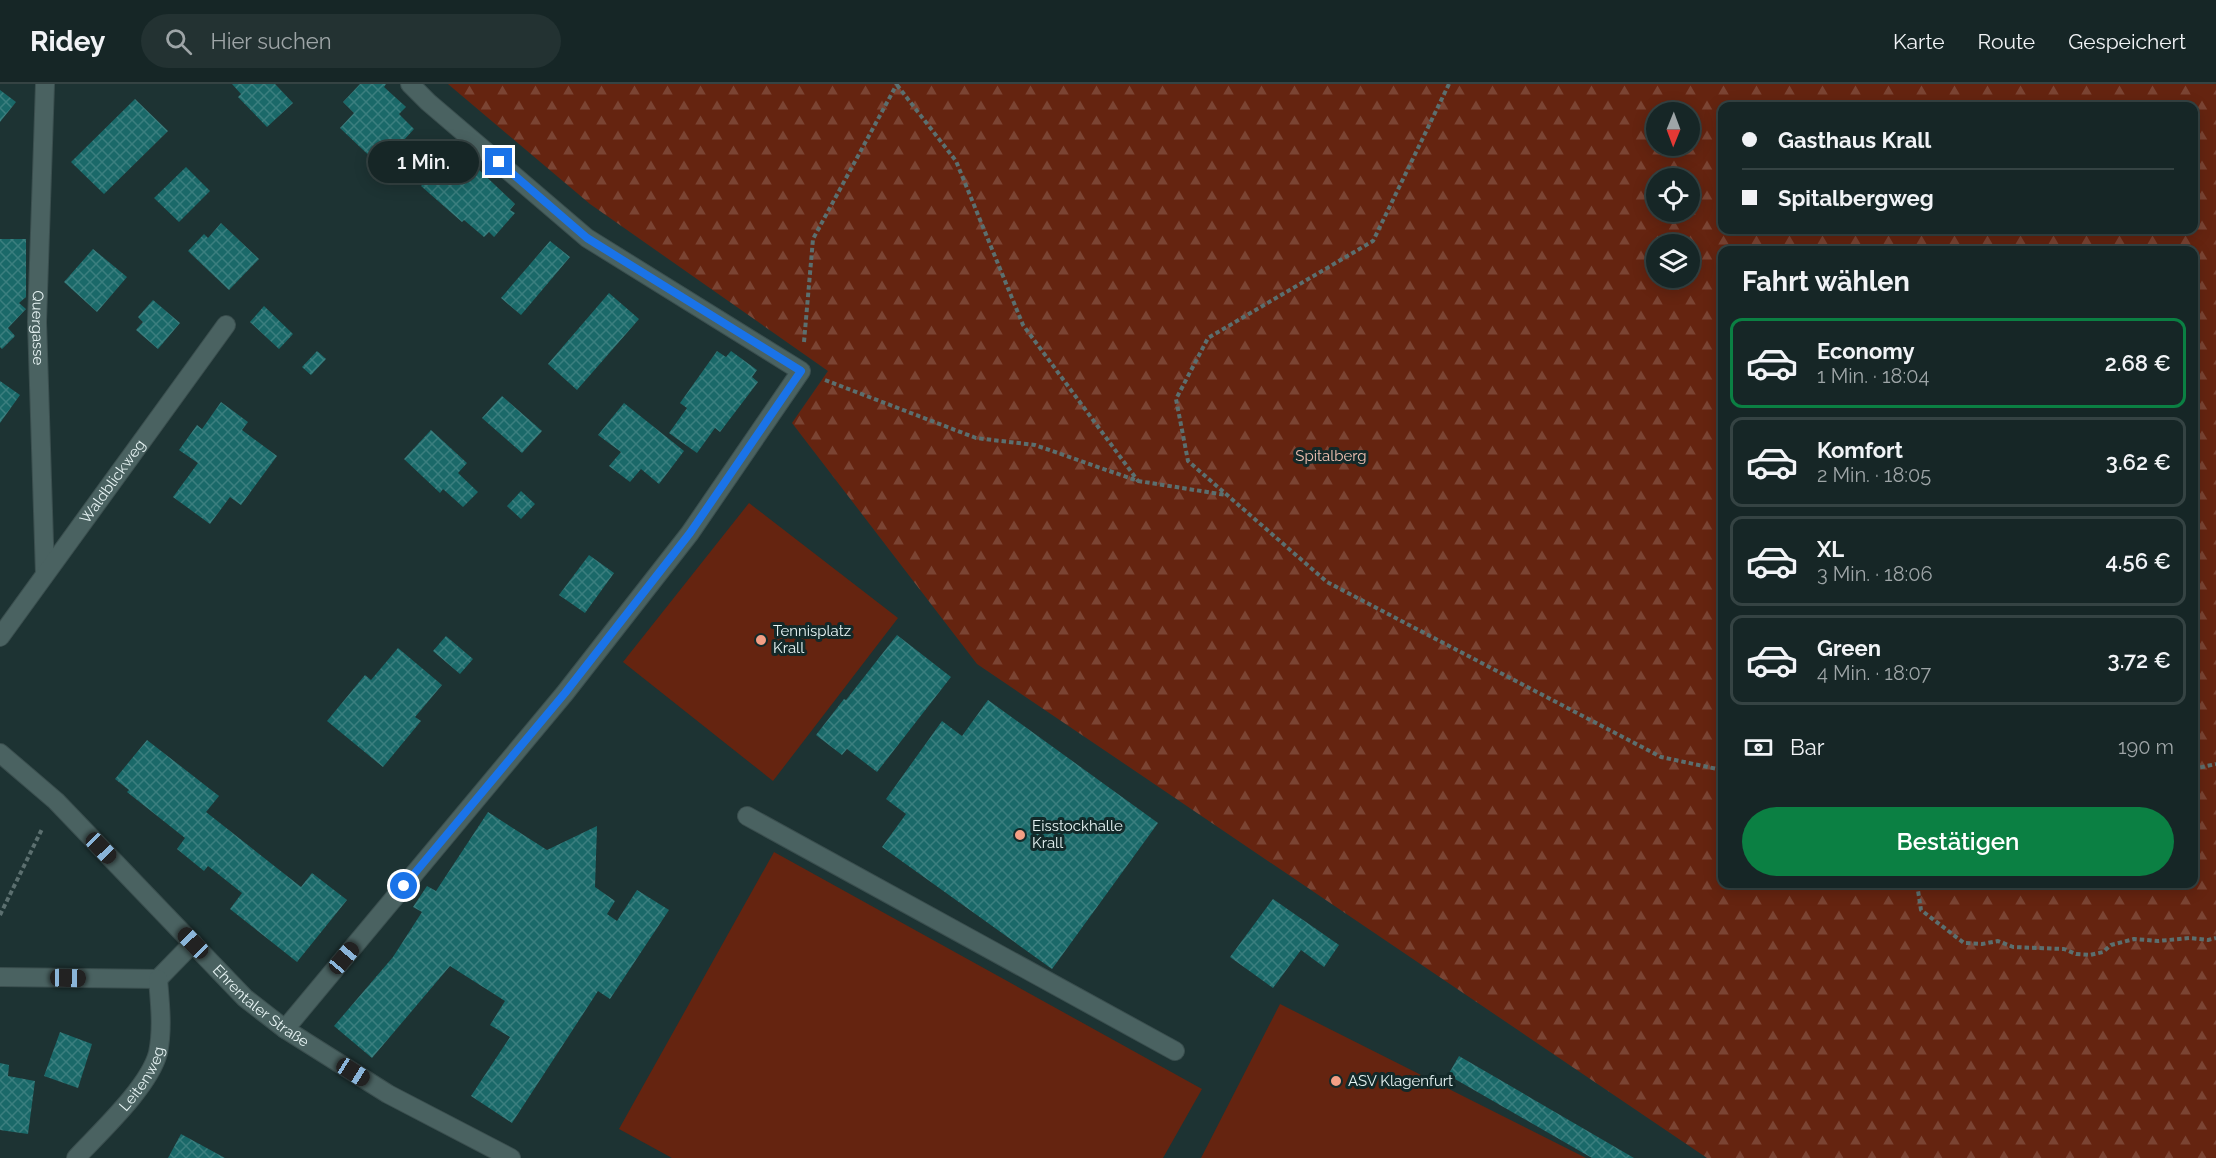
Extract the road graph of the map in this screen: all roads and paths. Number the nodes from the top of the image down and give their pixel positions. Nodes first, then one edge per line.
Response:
1 (45, 84) edge
2 (410, 84) edge
3 (897, 84) edge
4 (1449, 84) edge
5 (226, 325) dead end
6 (801, 371) junction
7 (1138, 481) junction
8 (1226, 495) junction
9 (45, 574) junction
10 (0, 637) edge
11 (0, 753) edge
12 (2216, 764) edge
13 (2198, 768) edge
14 (1718, 769) edge
15 (56, 801) junction
16 (747, 816) dead end
17 (1918, 888) edge
18 (0, 915) edge
19 (2216, 938) edge
20 (193, 943) junction
21 (0, 977) edge
22 (158, 979) junction
23 (285, 1029) junction
24 (1175, 1052) dead end
25 (76, 1158) edge
26 (511, 1158) edge

1 - 9 street, Quergasse
2 - 6 street
3 - 6 path
3 - 7 path
4 - 8 path
5 - 9 street, Waldblickweg
6 - 7 path
6 - 23 street
7 - 8 path
8 - 14 path
9 - 10 street, Waldblickweg
11 - 15 street, Ehrentaler Straße
12 - 13 path
15 - 18 path
15 - 20 street, Ehrentaler Straße
16 - 24 street
17 - 19 path
20 - 22 street
20 - 23 street, Ehrentaler Straße
21 - 22 street
22 - 25 street, Leitenweg
23 - 26 street, Ehrentaler Straße

